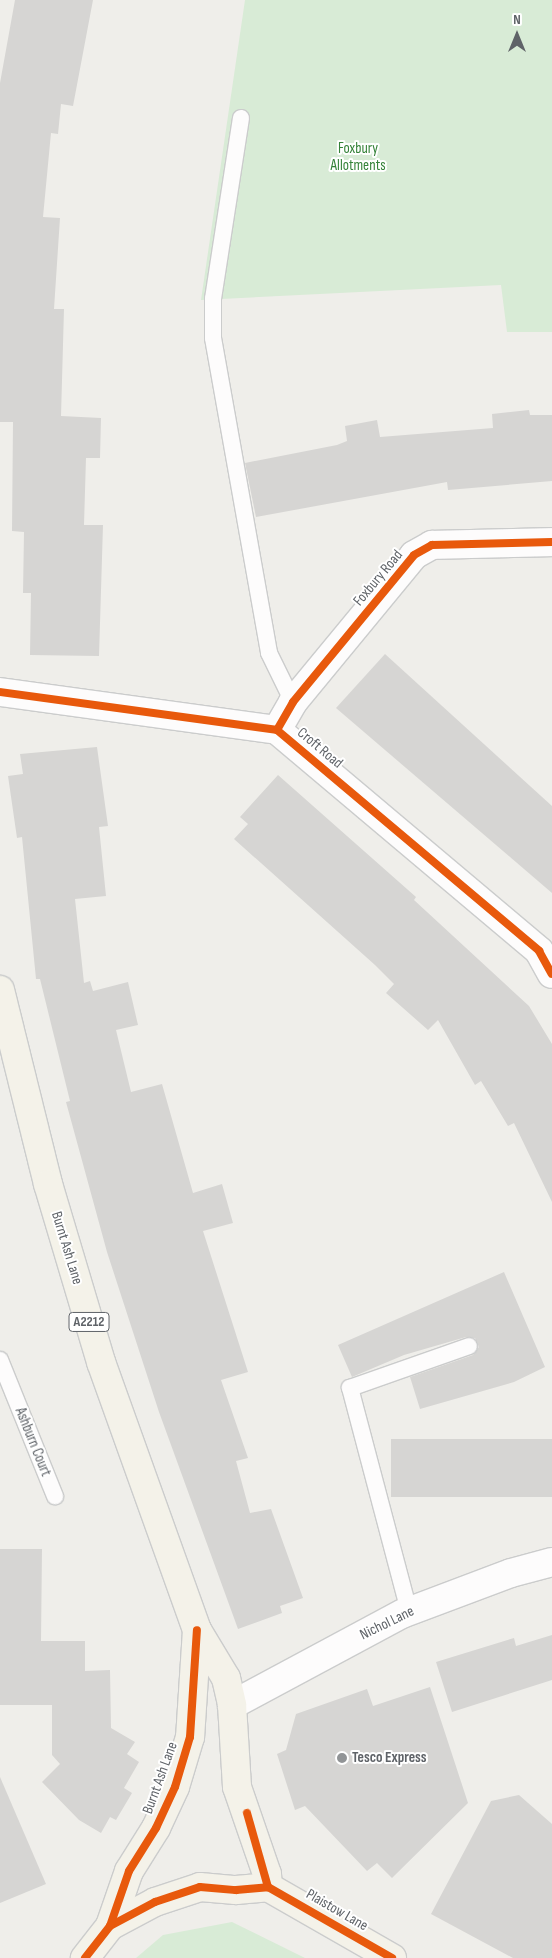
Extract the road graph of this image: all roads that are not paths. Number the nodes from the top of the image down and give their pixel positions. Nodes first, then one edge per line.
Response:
1 (241, 118) dead end
2 (552, 542) edge
3 (0, 692) edge
4 (293, 702) junction
5 (277, 730) junction
6 (552, 974) edge
7 (1, 1002) edge
8 (469, 1346) dead end
9 (0, 1360) edge
10 (55, 1496) dead end
11 (552, 1562) edge
12 (409, 1611) junction
13 (197, 1630) junction
14 (232, 1705) junction
15 (268, 1887) junction
16 (110, 1926) junction
17 (86, 1958) edge
18 (392, 1958) edge

1 - 4 lane
2 - 4 street, Foxbury Road
3 - 5 street, Croft Road
4 - 5 street, Foxbury Road
5 - 6 street, Croft Road
7 - 13 main road, Burnt Ash Lane / A2212
8 - 12 lane
9 - 10 lane, Ashburn Court
11 - 12 street, Nichol Lane
12 - 14 street, Nichol Lane
13 - 14 main road
13 - 16 main road, Burnt Ash Lane / A2212
14 - 15 main road
15 - 16 main road
15 - 18 main road, Plaistow Lane
16 - 17 main road, A2212

